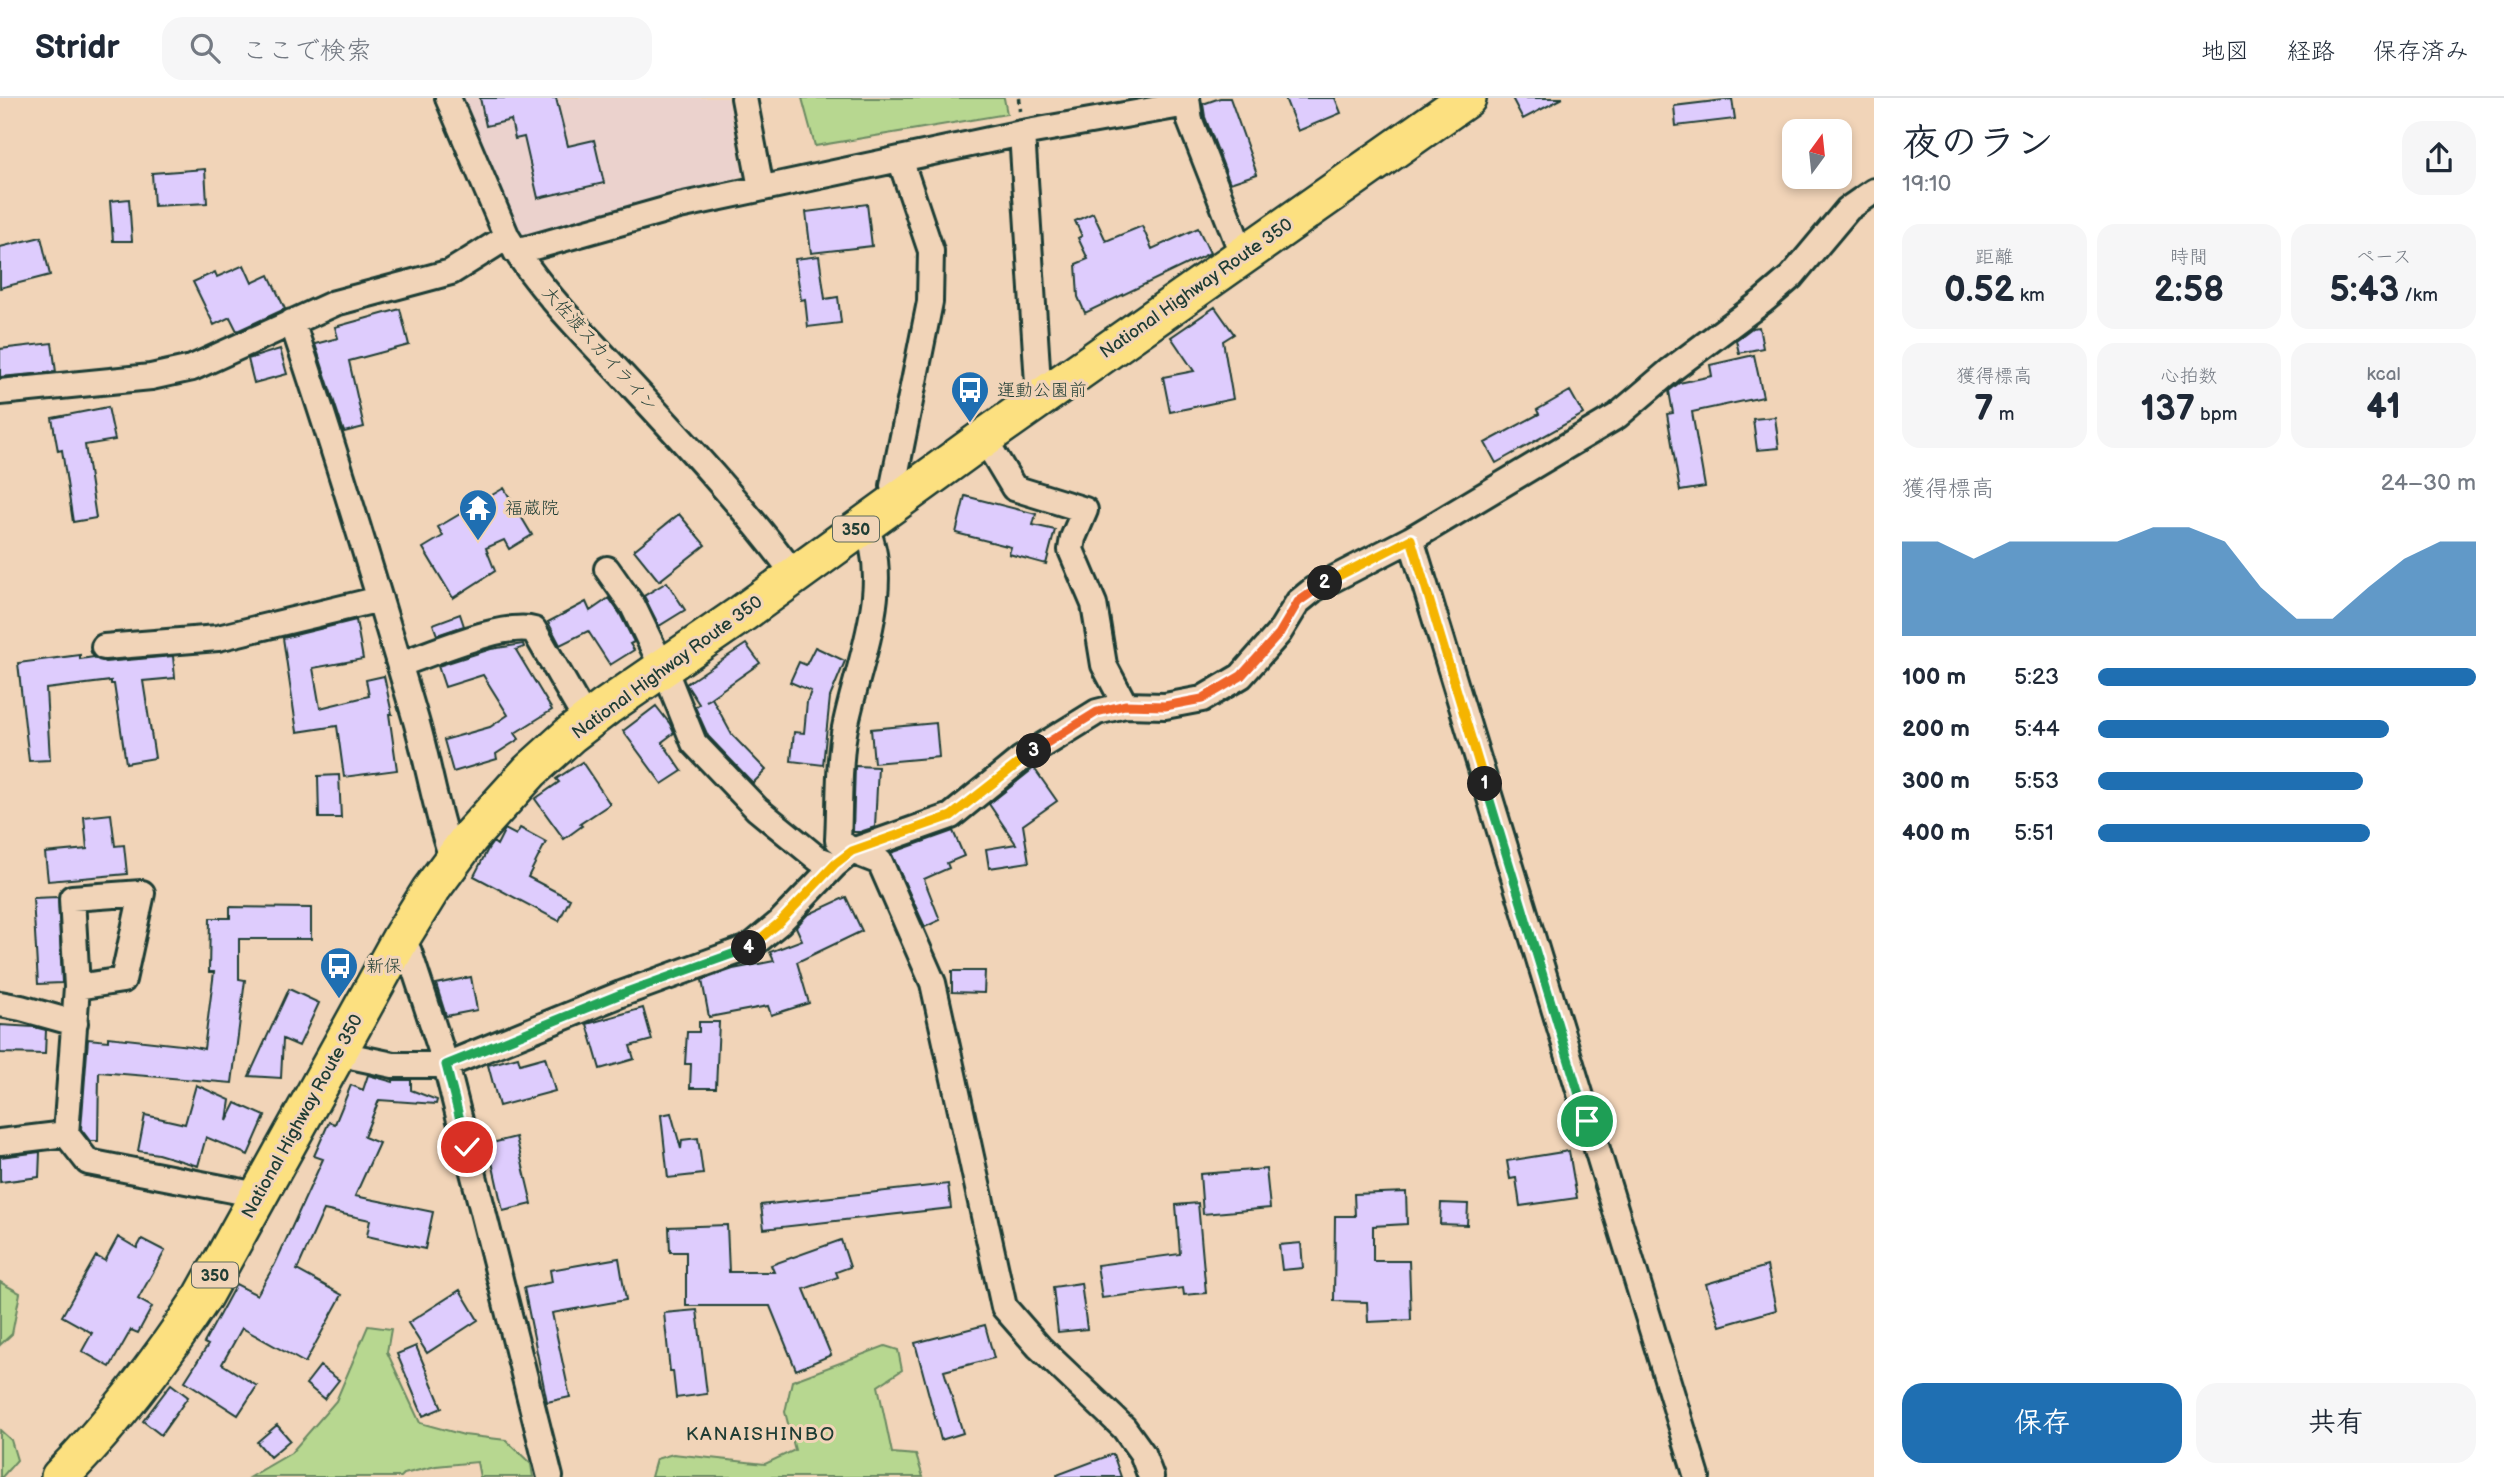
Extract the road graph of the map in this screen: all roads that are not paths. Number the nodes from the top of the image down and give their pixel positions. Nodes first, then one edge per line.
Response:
1 (447, 98) edge
2 (744, 98) edge
3 (1467, 98) edge
4 (1187, 101) edge
5 (1022, 133) junction
6 (900, 159) junction
7 (761, 188) junction
8 (1874, 191) edge
9 (512, 244) junction
10 (1242, 256) junction
11 (292, 322) junction
12 (0, 392) edge
13 (1039, 399) junction
14 (984, 438) junction
15 (898, 500) junction
16 (864, 524) junction
17 (1411, 539) junction
18 (607, 569) dead end
19 (794, 574) junction
20 (380, 599) junction
21 (104, 647) dead end
22 (400, 664) junction
23 (663, 668) junction
24 (1125, 705) junction
25 (587, 722) junction
26 (844, 858) junction
27 (453, 860) junction
28 (401, 937) junction
29 (77, 987) dead end
30 (0, 1004) edge
31 (75, 1023) junction
32 (338, 1051) junction
33 (446, 1065) junction
34 (66, 1134) junction
35 (0, 1142) edge
36 (258, 1195) junction
37 (60, 1477) edge
38 (550, 1477) edge
39 (1151, 1477) edge
40 (1697, 1477) edge

1 - 9 street, 大佐渡スカイライン
2 - 7 street
3 - 10 highway, National Highway Route 350 / 350
4 - 5 street
4 - 10 street
5 - 6 street
5 - 13 street
6 - 7 street
6 - 15 street
7 - 9 street
8 - 17 street
9 - 11 street
9 - 19 street, 大佐渡スカイライン
10 - 13 highway, National Highway Route 350 / 350
11 - 12 street
11 - 20 street
13 - 14 highway, National Highway Route 350 / 350
14 - 15 highway, National Highway Route 350 / 350
14 - 24 street
15 - 16 highway, National Highway Route 350 / 350
16 - 19 highway, National Highway Route 350 / 350
16 - 26 street
17 - 24 street
17 - 40 street
18 - 23 street
19 - 23 highway, National Highway Route 350 / 350
20 - 21 street
20 - 22 street
22 - 25 street
22 - 27 street
23 - 25 highway, National Highway Route 350 / 350
23 - 26 street
24 - 26 street
25 - 27 highway, National Highway Route 350 / 350
26 - 33 street
26 - 39 street
27 - 28 highway, National Highway Route 350 / 350
28 - 32 highway, National Highway Route 350 / 350
28 - 33 street
29 - 31 street
30 - 31 street
31 - 34 street
32 - 33 street
32 - 36 highway, National Highway Route 350 / 350
33 - 38 street
34 - 35 street
34 - 36 street
36 - 37 highway, National Highway Route 350 / 350

